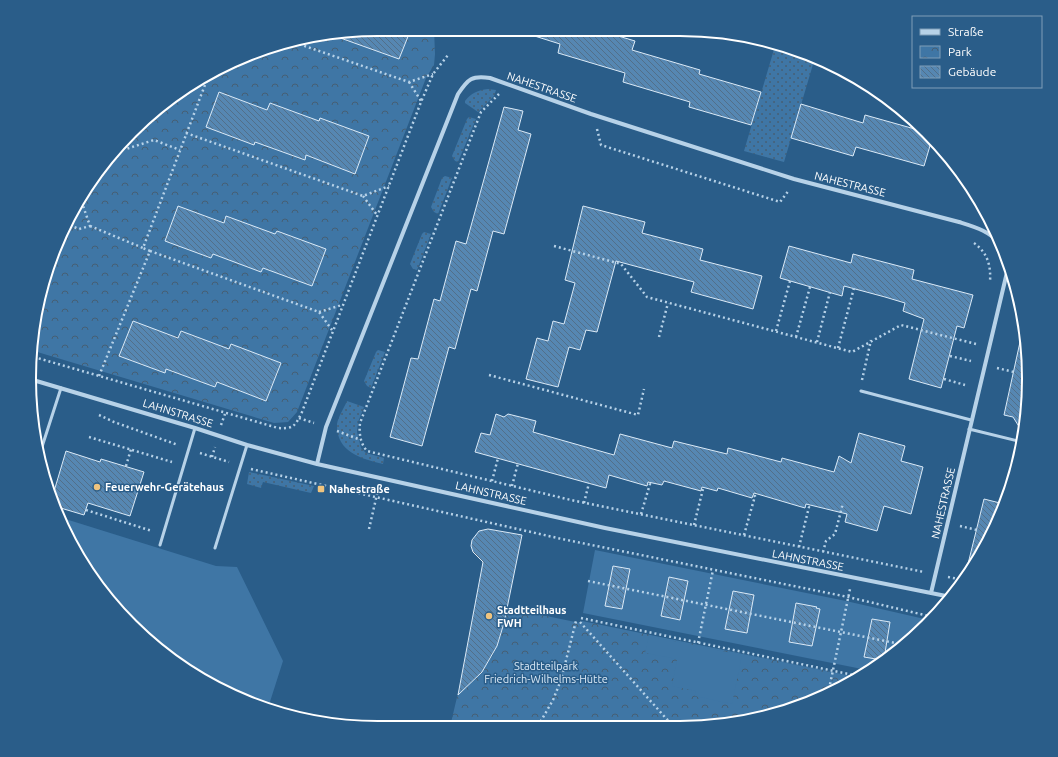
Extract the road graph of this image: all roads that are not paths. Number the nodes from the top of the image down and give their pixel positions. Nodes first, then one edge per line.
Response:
1 (990, 235) edge
2 (1006, 276) edge
3 (36, 381) edge
4 (61, 388) junction
5 (861, 390) dead end
6 (971, 420) junction
7 (195, 428) junction
8 (969, 429) junction
9 (1016, 440) edge
10 (43, 444) edge
11 (247, 445) junction
12 (317, 464) junction
13 (160, 545) dead end
14 (215, 548) dead end
15 (931, 593) junction
16 (944, 596) edge

1 - 12 street, NAHESTRASSE
2 - 6 street, NAHESTRASSE
3 - 4 street, LAHNSTRASSE
4 - 7 street, LAHNSTRASSE
4 - 10 lane
5 - 6 lane
6 - 8 street, NAHESTRASSE
7 - 11 street, LAHNSTRASSE
7 - 13 lane
8 - 9 lane
8 - 15 street, NAHESTRASSE
11 - 12 street, LAHNSTRASSE
11 - 14 lane
12 - 15 street, LAHNSTRASSE
15 - 16 street, LAHNSTRASSE

